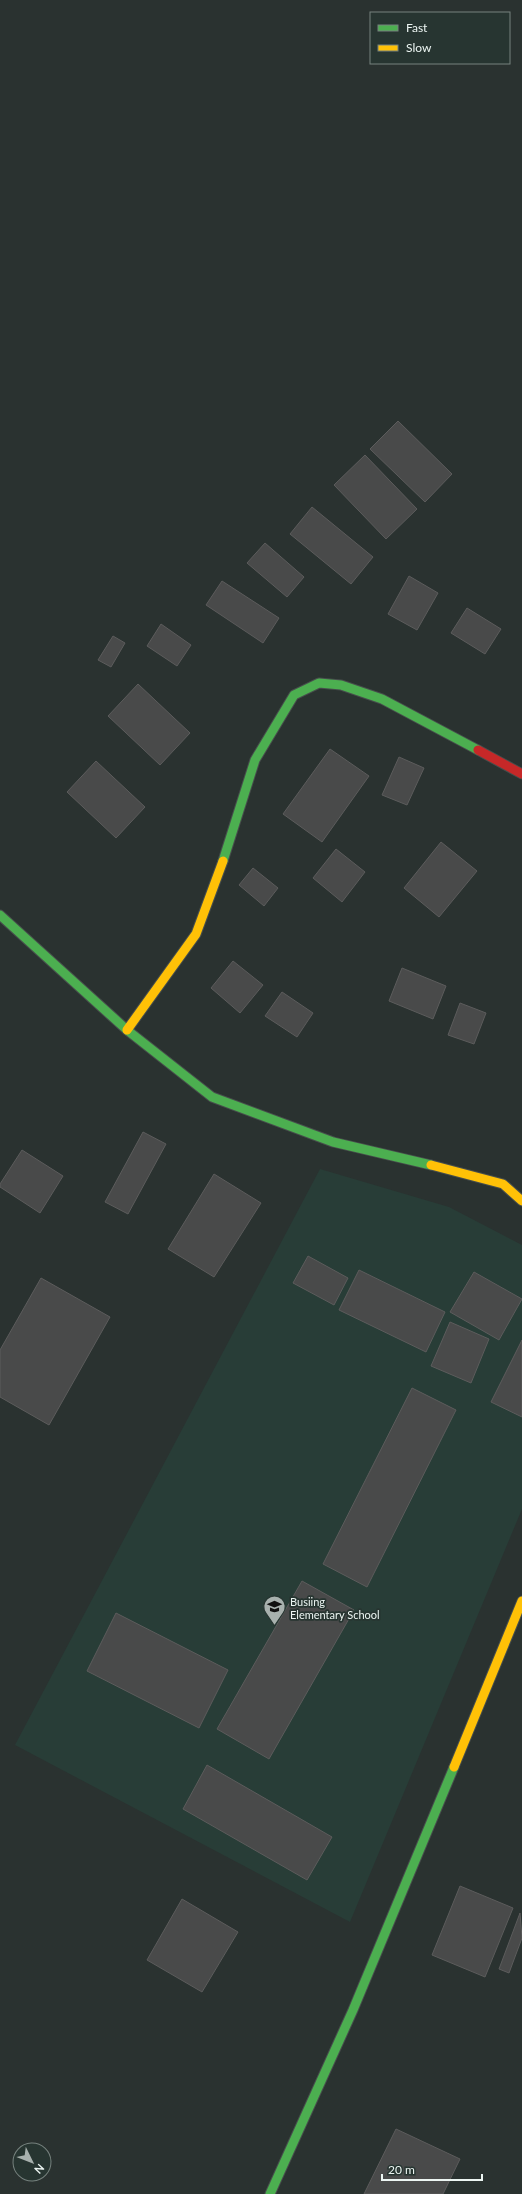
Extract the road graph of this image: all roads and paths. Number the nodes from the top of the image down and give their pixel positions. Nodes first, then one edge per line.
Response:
1 (522, 774) edge
2 (0, 915) edge
3 (127, 1030) junction
4 (522, 1201) edge
5 (522, 1601) edge
6 (270, 2194) edge

1 - 3 street
2 - 3 street
3 - 4 street
5 - 6 street

